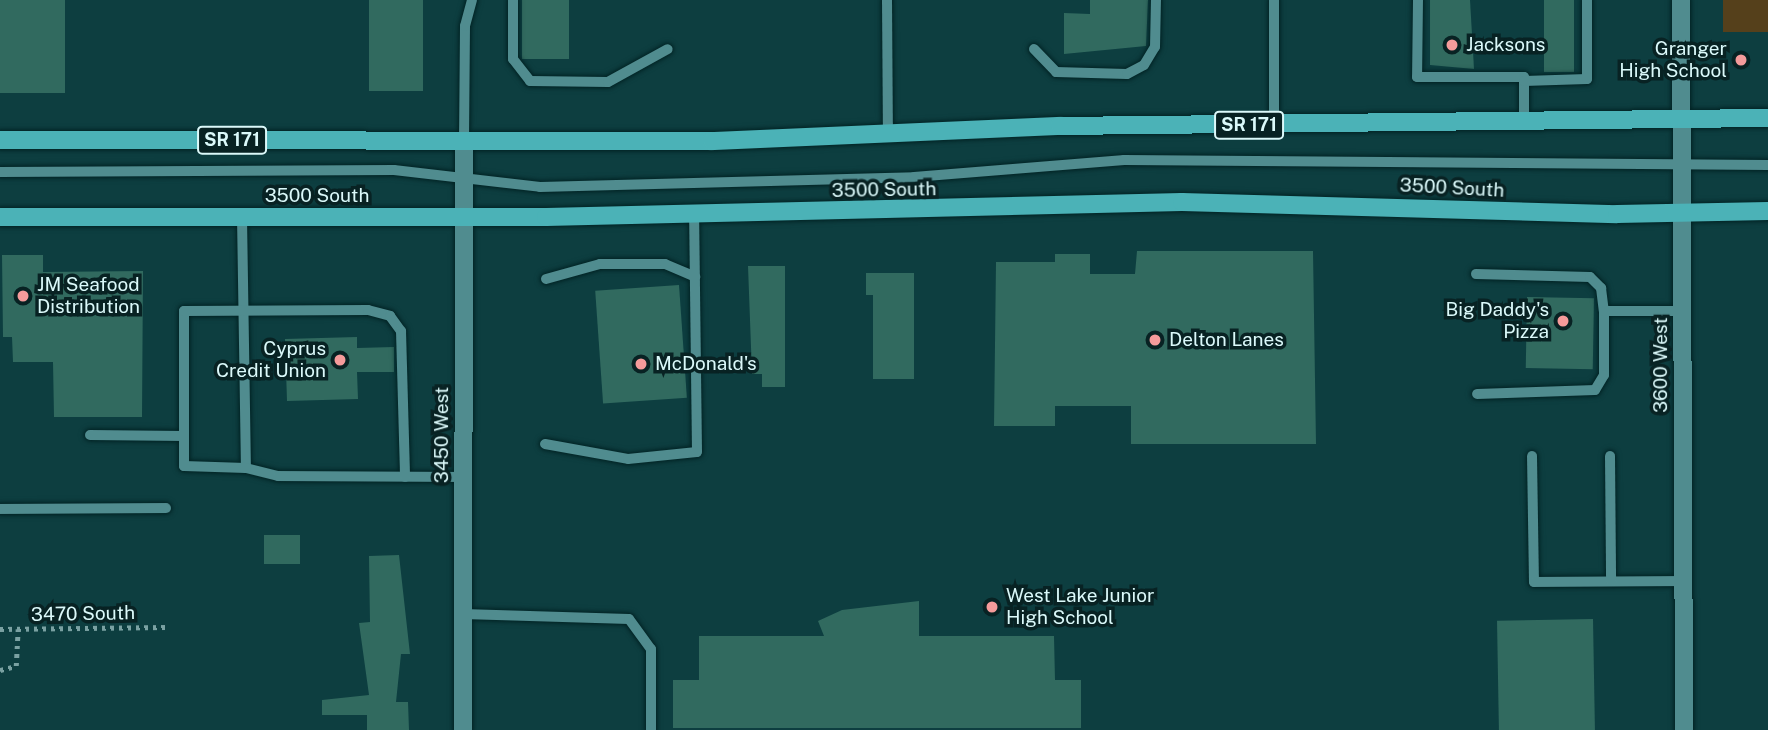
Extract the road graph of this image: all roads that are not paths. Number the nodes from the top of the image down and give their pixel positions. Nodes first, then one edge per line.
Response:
1 (472, 0) edge
2 (513, 0) edge
3 (887, 0) edge
4 (1156, 0) edge
5 (1273, 0) edge
6 (1418, 0) edge
7 (1587, 0) edge
8 (1681, 0) edge
9 (668, 49) dead end
10 (1034, 49) dead end
11 (1524, 79) junction
12 (1768, 118) edge
13 (1681, 119) junction
14 (1524, 123) junction
15 (1274, 125) junction
16 (888, 137) junction
17 (0, 140) edge
18 (464, 141) junction
19 (1681, 165) junction
20 (1768, 165) edge
21 (0, 172) edge
22 (464, 179) junction
23 (1768, 211) edge
24 (1681, 213) junction
25 (694, 214) junction
26 (0, 217) edge
27 (242, 217) junction
28 (464, 218) junction
29 (1476, 274) dead end
30 (695, 277) junction
31 (546, 279) dead end
32 (242, 311) junction
33 (1604, 311) junction
34 (1682, 311) junction
35 (1477, 394) dead end
36 (90, 435) dead end
37 (184, 436) junction
38 (545, 444) dead end
39 (1532, 456) dead end
40 (1610, 456) dead end
41 (246, 468) junction
42 (405, 477) junction
43 (463, 477) junction
44 (166, 508) dead end
45 (0, 509) edge
46 (1611, 581) junction
47 (1683, 581) junction
48 (463, 614) junction
49 (463, 730) edge
50 (651, 730) edge
51 (1684, 730) edge

1 - 18 lane
2 - 9 lane
3 - 16 lane
4 - 10 lane
5 - 15 lane
6 - 11 lane
7 - 11 lane
8 - 13 street, 3600 West
11 - 14 lane
12 - 13 main road, SR 171
13 - 14 main road, SR 171
13 - 19 street, 3600 West
14 - 15 main road, SR 171
15 - 16 main road, SR 171
16 - 18 main road, SR 171
17 - 18 main road, SR 171
18 - 22 street, 3450 West
19 - 20 lane
19 - 22 lane
19 - 24 street, 3600 West
21 - 22 lane
22 - 28 street, 3450 West
23 - 24 main road, 3500 South
24 - 25 main road, 3500 South
24 - 34 street, 3600 West
25 - 28 main road, 3500 South
25 - 30 lane
26 - 27 main road, 3500 South
27 - 28 main road, 3500 South
27 - 32 lane
28 - 43 street, 3450 West
29 - 33 lane
30 - 31 lane
30 - 38 lane
32 - 37 lane
32 - 41 lane
32 - 42 lane
33 - 34 lane
33 - 35 lane
34 - 47 street, 3600 West
36 - 37 lane
37 - 41 lane
39 - 46 lane
40 - 46 lane
41 - 42 lane
42 - 43 lane
43 - 48 street, 3450 West
44 - 45 lane
46 - 47 lane
47 - 51 street, 3600 West
48 - 49 street, 3450 West
48 - 50 lane

